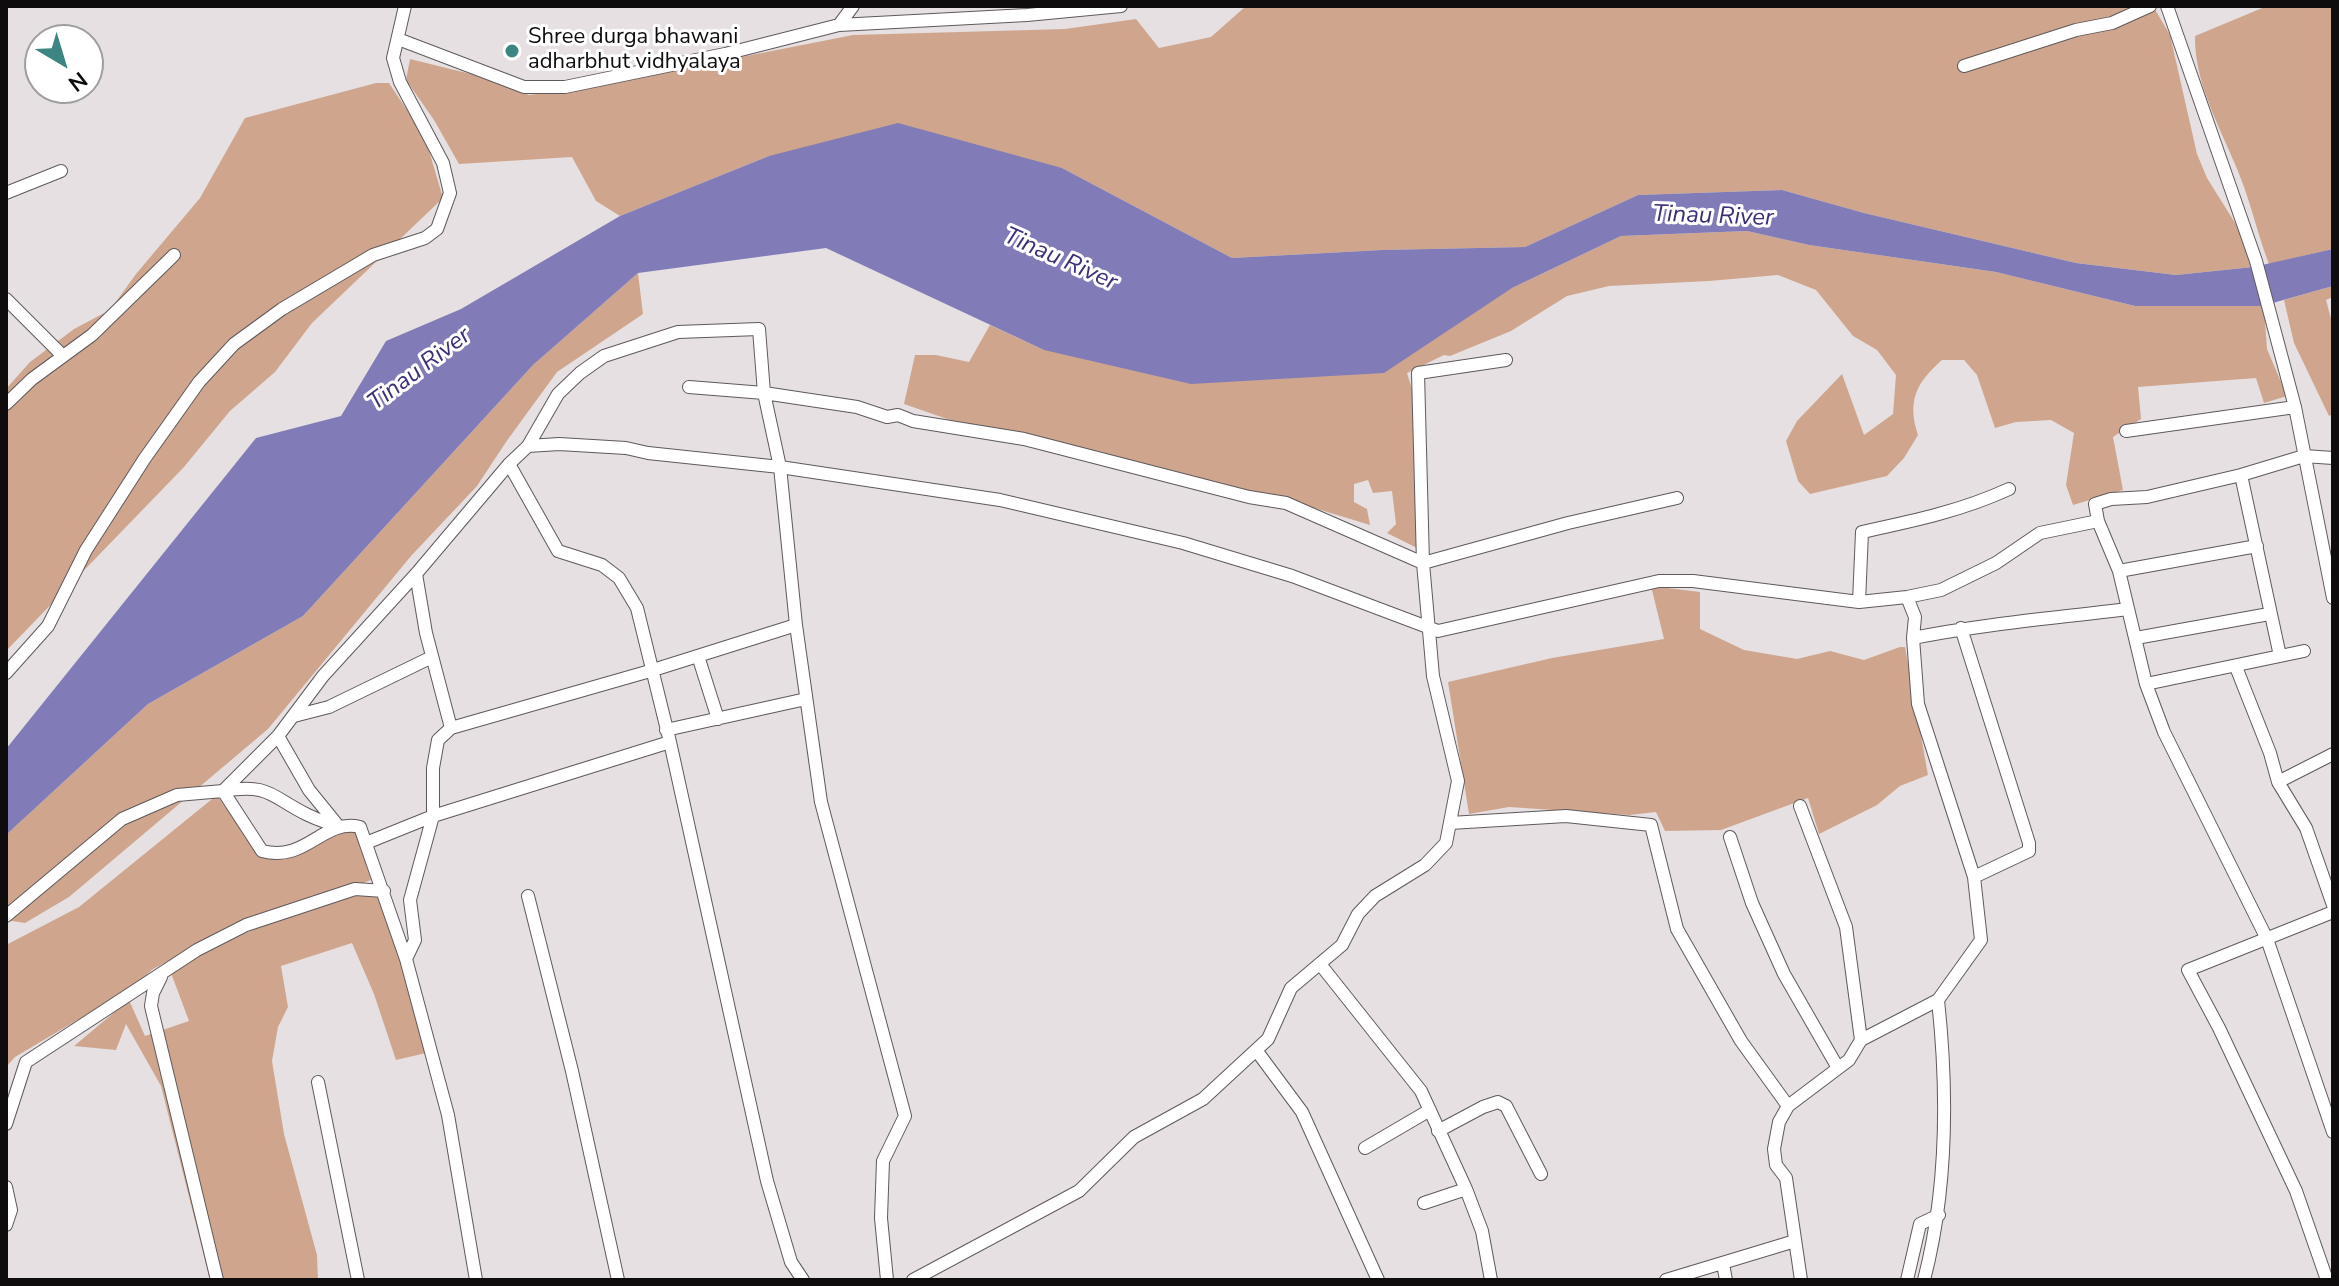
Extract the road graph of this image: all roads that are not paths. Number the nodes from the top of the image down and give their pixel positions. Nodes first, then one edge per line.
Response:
1 (405, 6) edge
2 (853, 6) edge
3 (1121, 6) edge
4 (2150, 6) edge
5 (2167, 6) edge
6 (839, 25) junction
7 (398, 39) junction
8 (1964, 66) dead end
9 (61, 171) dead end
10 (6, 193) edge
11 (174, 255) dead end
12 (6, 299) edge
13 (63, 356) junction
14 (1506, 360) dead end
15 (689, 387) dead end
16 (764, 393) junction
17 (6, 404) edge
18 (2295, 407) junction
19 (2126, 431) dead end
20 (528, 446) junction
21 (2304, 456) junction
22 (2333, 458) edge
23 (509, 464) junction
24 (780, 467) junction
25 (2241, 475) junction
26 (2009, 489) dead end
27 (1677, 498) dead end
28 (2098, 521) junction
29 (2257, 546) junction
30 (1423, 563) junction
31 (2119, 571) junction
32 (416, 574) junction
33 (1907, 597) junction
34 (2333, 598) edge
35 (1859, 602) junction
36 (2127, 609) junction
37 (2269, 614) junction
38 (796, 625) junction
39 (1429, 628) junction
40 (1961, 628) junction
41 (1913, 638) junction
42 (2136, 638) junction
43 (2304, 651) dead end
44 (698, 656) junction
45 (2280, 656) junction
46 (432, 657) junction
47 (2236, 667) junction
48 (650, 671) junction
49 (6, 673) edge
50 (2146, 684) junction
51 (806, 699) junction
52 (294, 716) junction
53 (718, 719) junction
54 (451, 728) junction
55 (278, 736) junction
56 (668, 736) junction
57 (2333, 754) edge
58 (2278, 782) junction
59 (223, 791) junction
60 (1800, 806) dead end
61 (433, 816) junction
62 (1450, 823) junction
63 (339, 827) junction
64 (1730, 837) dead end
65 (366, 843) junction
66 (1974, 877) junction
67 (384, 891) junction
68 (528, 896) dead end
69 (2333, 905) edge
70 (2333, 912) edge
71 (6, 916) edge
72 (2267, 939) junction
73 (406, 959) junction
74 (1320, 964) junction
75 (162, 975) junction
76 (1938, 1000) junction
77 (1861, 1040) junction
78 (1256, 1050) junction
79 (1838, 1068) junction
80 (318, 1082) dead end
81 (1788, 1106) junction
82 (1430, 1110) junction
83 (6, 1124) edge
84 (1438, 1131) junction
85 (2333, 1132) edge
86 (1365, 1148) dead end
87 (1541, 1174) dead end
88 (6, 1187) edge
89 (1466, 1189) junction
90 (1424, 1203) dead end
91 (1939, 1215) junction
92 (6, 1225) edge
93 (1795, 1241) junction
94 (1723, 1264) junction
95 (217, 1280) edge
96 (358, 1280) edge
97 (476, 1280) edge
98 (618, 1280) edge
99 (803, 1280) edge
100 (887, 1280) edge
101 (913, 1280) edge
102 (1378, 1280) edge
103 (1491, 1280) edge
104 (1666, 1280) edge
105 (1726, 1280) edge
106 (1801, 1280) edge
107 (1907, 1280) edge
108 (1924, 1280) edge
109 (2327, 1280) edge

1 - 7 street
2 - 6 street
3 - 6 street
4 - 8 street
5 - 18 street
6 - 7 street
7 - 49 street
9 - 10 street
11 - 13 street
12 - 13 street
13 - 17 street
14 - 30 street
15 - 16 street
16 - 20 street
16 - 24 street
16 - 30 street
18 - 19 street
18 - 21 street
20 - 23 street
20 - 24 street
21 - 22 street
21 - 25 street
21 - 34 street
23 - 32 street
23 - 48 street
24 - 38 street
24 - 39 street
25 - 28 street
25 - 29 street
26 - 35 street
27 - 30 street
28 - 31 street
28 - 33 street
29 - 31 street
29 - 37 street
30 - 39 street
31 - 36 street
32 - 46 street
32 - 52 street
33 - 35 street
33 - 41 street
35 - 39 street
36 - 40 street
36 - 42 street
37 - 42 street
37 - 45 street
38 - 44 street
38 - 51 street
39 - 62 street
40 - 41 street
40 - 66 street
41 - 66 street
42 - 50 street
43 - 45 street
44 - 48 street
44 - 53 street
45 - 47 street
46 - 52 street
46 - 54 street
47 - 50 street
47 - 58 street
48 - 54 street
48 - 56 street
50 - 72 street
51 - 53 street
51 - 100 street
52 - 55 street
53 - 56 street
54 - 61 street
55 - 59 street
55 - 63 street
56 - 61 street
56 - 99 street
57 - 58 street
58 - 69 street
59 - 63 street
59 - 63 street
59 - 71 street
60 - 77 street
61 - 65 street
61 - 73 street
62 - 74 street
62 - 81 street
63 - 65 street
64 - 79 street
65 - 67 street
66 - 76 street
67 - 73 street
67 - 75 street
68 - 98 street
70 - 72 street
72 - 85 street
72 - 109 street
73 - 97 street
74 - 78 street
74 - 82 street
75 - 83 street
75 - 95 street
76 - 77 street
76 - 91 street
77 - 79 street
78 - 101 street
78 - 102 street
79 - 81 street
80 - 96 street
81 - 93 street
82 - 84 street
82 - 86 street
84 - 87 street
84 - 89 street
88 - 92 street
89 - 90 street
89 - 103 street
91 - 107 street
91 - 108 street
93 - 94 street
93 - 106 street
94 - 104 street
94 - 105 street

